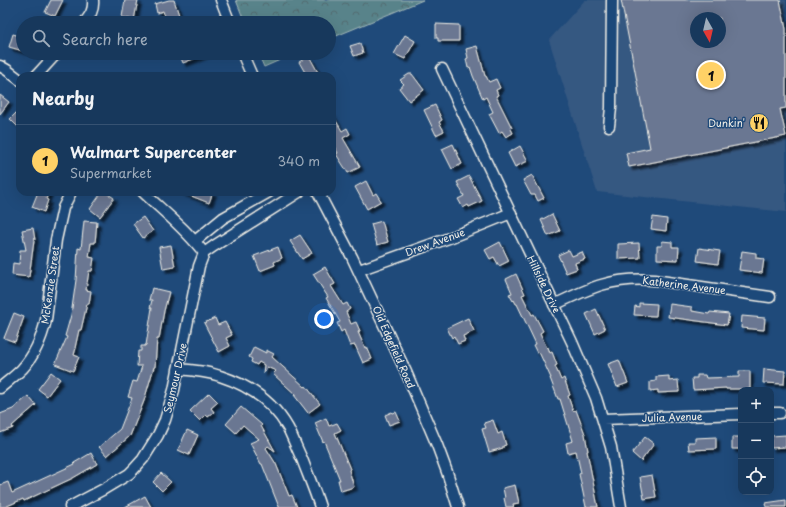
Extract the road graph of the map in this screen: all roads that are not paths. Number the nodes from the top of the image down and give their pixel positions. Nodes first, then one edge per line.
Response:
1 (93, 0) edge
2 (221, 0) edge
3 (612, 0) edge
4 (90, 16) edge
5 (227, 16) edge
6 (51, 60) edge
7 (245, 60) edge
8 (0, 66) edge
9 (442, 69) dead end
10 (40, 72) edge
11 (250, 72) edge
12 (16, 77) edge
13 (609, 126) dead end
14 (69, 196) edge
15 (147, 196) edge
16 (262, 196) edge
17 (293, 196) edge
18 (320, 196) edge
19 (510, 213) junction
20 (195, 241) junction
21 (204, 253) junction
22 (359, 270) junction
23 (770, 297) dead end
24 (554, 305) junction
25 (178, 369) junction
26 (0, 388) edge
27 (738, 414) edge
28 (603, 419) junction
29 (70, 507) edge
30 (320, 507) edge
31 (458, 507) edge
32 (621, 507) edge

1 - 4 street
2 - 5 street
3 - 13 street
6 - 10 street
7 - 11 street
8 - 12 street
9 - 19 street, Hillside Drive
14 - 26 street, McKenzie Street
15 - 20 street
16 - 20 street
17 - 21 street
18 - 22 street, Old Edgefield Road
19 - 22 street, Drew Avenue
19 - 24 street, Hillside Drive
20 - 21 street
21 - 25 street, Seymour Drive
22 - 31 street, Old Edgefield Road
23 - 24 street, Katherine Avenue
24 - 28 street, Hillside Drive
25 - 29 street, Seymour Drive
25 - 30 street
27 - 28 street, Julia Avenue
28 - 32 street, Hillside Drive

